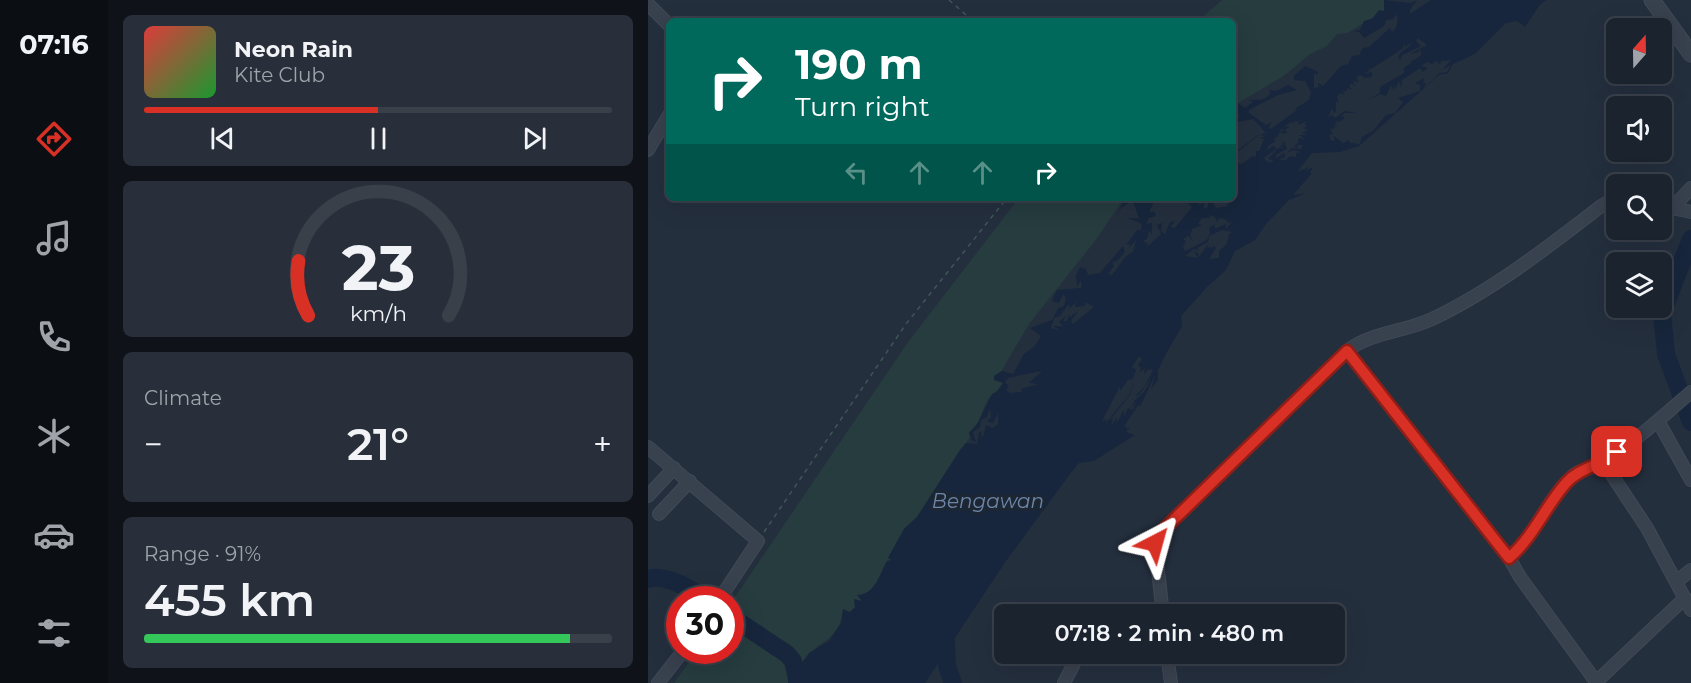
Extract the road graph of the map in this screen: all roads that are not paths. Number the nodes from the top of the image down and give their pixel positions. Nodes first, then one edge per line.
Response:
1 (1652, 0) edge
2 (648, 4) edge
3 (666, 22) edge
4 (1691, 54) edge
5 (666, 120) edge
6 (648, 150) edge
7 (1691, 188) edge
8 (1606, 204) edge
9 (1672, 204) edge
10 (1672, 209) edge
11 (1691, 212) edge
12 (1347, 351) junction
13 (1691, 392) edge
14 (1658, 421) junction
15 (648, 447) edge
16 (1604, 463) junction
17 (674, 468) junction
18 (1691, 480) edge
19 (690, 481) junction
20 (648, 496) edge
21 (659, 514) dead end
22 (1509, 558) junction
23 (1691, 570) edge
24 (1676, 582) junction
25 (728, 586) edge
26 (1161, 604) edge
27 (1688, 604) edge
28 (673, 664) edge
29 (1074, 664) edge
30 (1168, 664) edge
31 (1596, 682) edge
32 (658, 683) edge
33 (1064, 683) edge
34 (1171, 683) edge

1 - 4 street
2 - 3 street
5 - 6 street
7 - 9 street
8 - 12 street
10 - 11 street
12 - 22 street
12 - 26 street
13 - 14 street
14 - 16 street
14 - 18 street
15 - 17 street
16 - 22 street
16 - 24 street
17 - 19 street
17 - 20 street
19 - 21 street
19 - 25 street
22 - 31 street
23 - 24 street
24 - 27 street
27 - 31 street
28 - 32 street
29 - 33 street
30 - 34 street

